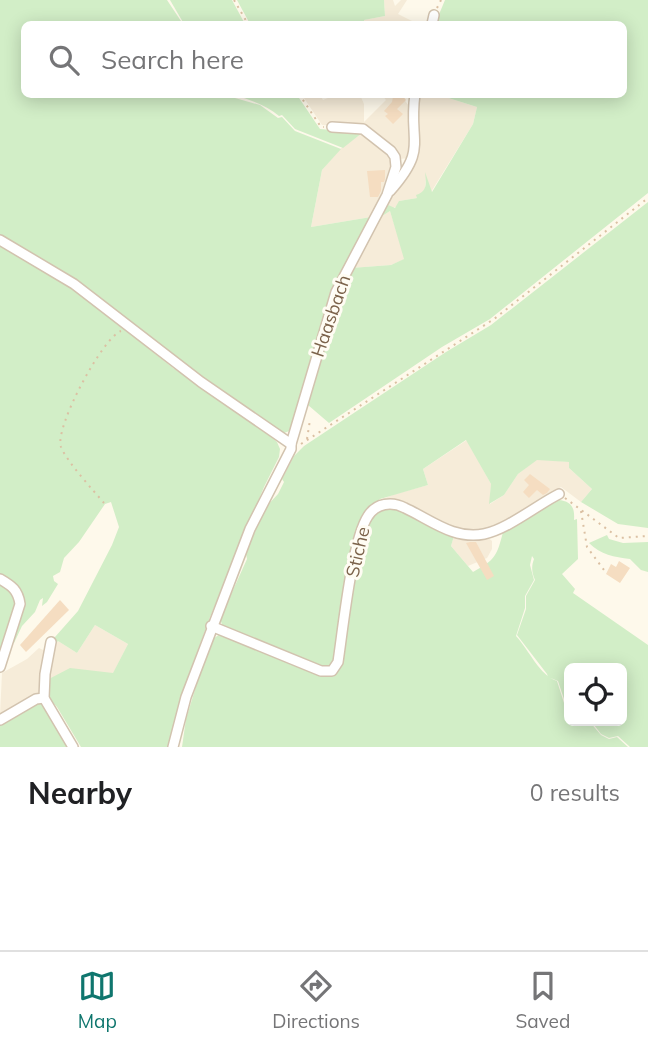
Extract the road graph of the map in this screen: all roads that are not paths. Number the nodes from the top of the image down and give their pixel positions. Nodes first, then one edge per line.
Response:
1 (415, 98) edge
2 (332, 127) road end
3 (387, 195) junction
4 (0, 240) edge
5 (291, 447) junction
6 (559, 494) road end
7 (0, 579) edge
8 (211, 626) junction
9 (51, 642) dead end
10 (0, 667) edge
11 (44, 698) junction
12 (0, 720) edge
13 (73, 747) edge
14 (173, 747) edge

1 - 3 street, Haasbach
2 - 3 street, Haasbach
3 - 5 street, Haasbach
4 - 5 street
5 - 8 street, Haasbach
6 - 8 street, Stiche
7 - 10 street
8 - 14 street, Haasbach
9 - 11 street
11 - 12 street
11 - 13 street

